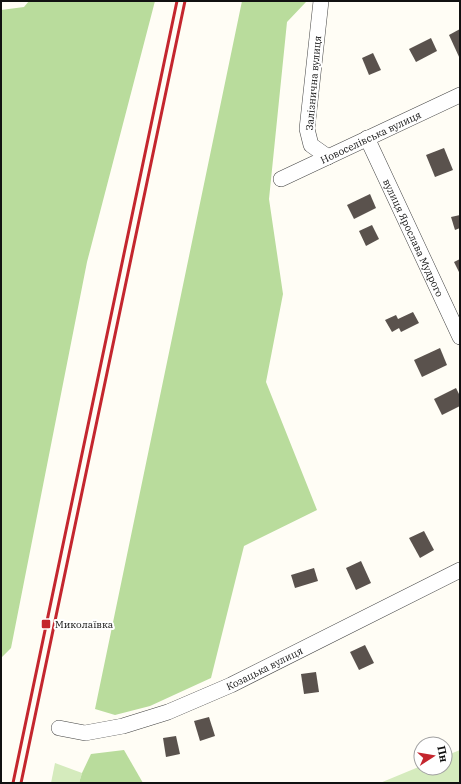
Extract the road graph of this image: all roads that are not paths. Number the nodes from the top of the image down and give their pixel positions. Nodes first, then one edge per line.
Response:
1 (321, 1) edge
2 (460, 94) edge
3 (367, 138) junction
4 (328, 157) junction
5 (281, 179) dead end
6 (460, 337) edge
7 (460, 570) edge
8 (59, 728) dead end

1 - 4 street, Залізнична вулиця
2 - 3 street, Новоселівська вулиця
3 - 4 street, Новоселівська вулиця
3 - 6 street, вулиця Ярослава Мудрого
4 - 5 street, Новоселівська вулиця
7 - 8 street, Козацька вулиця

